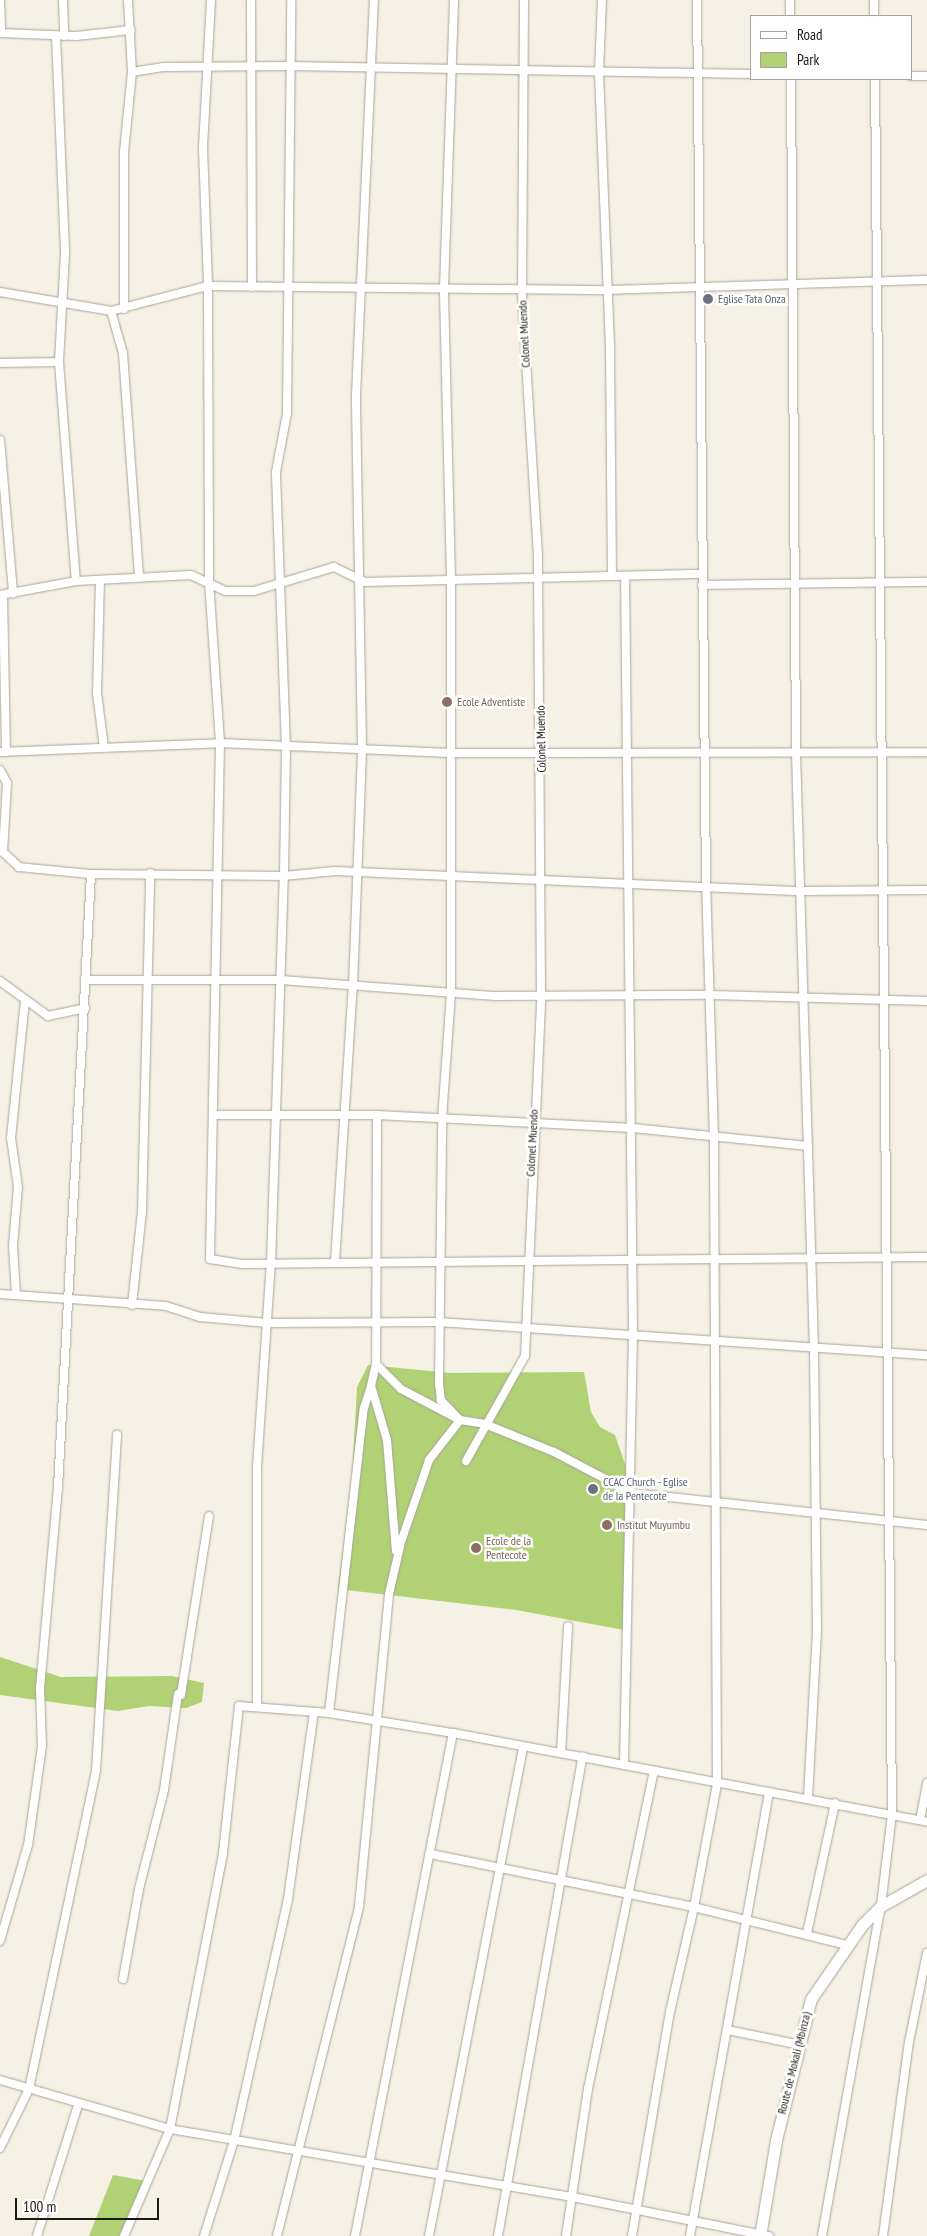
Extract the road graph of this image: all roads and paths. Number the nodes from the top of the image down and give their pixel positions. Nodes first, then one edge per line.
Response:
1 (0, 0) edge
2 (62, 0) edge
3 (128, 0) edge
4 (211, 0) edge
5 (251, 0) edge
6 (291, 0) edge
7 (374, 0) edge
8 (454, 0) edge
9 (524, 0) edge
10 (602, 0) edge
11 (697, 0) edge
12 (790, 0) edge
13 (874, 0) edge
14 (790, 15) edge
15 (874, 15) edge
16 (131, 30) junction
17 (0, 33) edge
18 (60, 36) junction
19 (208, 66) junction
20 (290, 66) junction
21 (250, 67) junction
22 (371, 67) junction
23 (450, 67) junction
24 (522, 69) junction
25 (132, 72) junction
26 (697, 72) junction
27 (599, 73) junction
28 (750, 74) edge
29 (912, 76) edge
30 (927, 76) edge
31 (791, 80) edge
32 (875, 80) edge
33 (877, 280) junction
34 (927, 280) edge
35 (208, 286) junction
36 (252, 286) junction
37 (791, 286) junction
38 (289, 287) junction
39 (701, 287) junction
40 (362, 288) junction
41 (444, 288) junction
42 (608, 290) junction
43 (522, 291) junction
44 (0, 292) edge
45 (63, 305) junction
46 (124, 310) junction
47 (111, 311) junction
48 (0, 362) edge
49 (59, 362) junction
50 (0, 440) edge
51 (702, 574) junction
52 (612, 576) junction
53 (625, 576) junction
54 (139, 577) junction
55 (538, 577) junction
56 (451, 579) junction
57 (100, 580) junction
58 (76, 581) junction
59 (209, 581) junction
60 (359, 582) junction
61 (927, 582) edge
62 (280, 583) junction
63 (879, 584) junction
64 (702, 585) junction
65 (793, 585) junction
66 (13, 593) junction
67 (1, 595) edge
68 (220, 743) junction
69 (286, 747) junction
70 (362, 747) junction
71 (104, 748) junction
72 (881, 749) junction
73 (3, 752) edge
74 (706, 752) junction
75 (927, 752) edge
76 (450, 753) junction
77 (542, 753) junction
78 (796, 753) junction
79 (627, 754) junction
80 (0, 770) edge
81 (220, 872) junction
82 (357, 872) junction
83 (150, 873) junction
84 (92, 874) junction
85 (284, 876) junction
86 (448, 877) junction
87 (542, 880) junction
88 (628, 885) junction
89 (706, 885) junction
90 (884, 889) junction
91 (927, 890) edge
92 (801, 891) junction
93 (218, 978) junction
94 (87, 980) junction
95 (147, 980) junction
96 (281, 980) junction
97 (0, 981) edge
98 (354, 986) junction
99 (450, 992) junction
100 (632, 995) junction
101 (711, 995) junction
102 (541, 996) junction
103 (804, 997) junction
104 (885, 998) junction
105 (25, 1000) junction
106 (927, 1001) edge
107 (86, 1008) junction
108 (214, 1115) junction
109 (377, 1115) junction
110 (343, 1116) junction
111 (274, 1118) junction
112 (442, 1119) junction
113 (533, 1124) junction
114 (633, 1128) junction
115 (714, 1137) junction
116 (808, 1146) junction
117 (886, 1256) junction
118 (927, 1256) edge
119 (715, 1258) junction
120 (812, 1258) junction
121 (528, 1259) junction
122 (439, 1260) junction
123 (632, 1260) junction
124 (335, 1262) junction
125 (375, 1262) junction
126 (271, 1263) junction
127 (0, 1294) edge
128 (16, 1295) junction
129 (68, 1302) junction
130 (132, 1305) junction
131 (439, 1322) junction
132 (267, 1323) junction
133 (375, 1324) junction
134 (526, 1328) junction
135 (633, 1335) junction
136 (714, 1341) junction
137 (814, 1349) junction
138 (886, 1351) junction
139 (927, 1355) edge
140 (376, 1364) junction
141 (371, 1386) junction
142 (460, 1420) junction
143 (485, 1424) junction
144 (117, 1435) dead end
145 (466, 1462) dead end
146 (632, 1493) junction
147 (713, 1503) junction
148 (814, 1510) junction
149 (209, 1516) dead end
150 (889, 1519) junction
151 (927, 1526) edge
152 (397, 1560) junction
153 (568, 1626) dead end
154 (257, 1707) junction
155 (314, 1712) junction
156 (329, 1713) junction
157 (379, 1721) junction
158 (453, 1733) junction
159 (523, 1747) junction
160 (560, 1753) junction
161 (583, 1756) junction
162 (624, 1764) junction
163 (654, 1771) junction
164 (927, 1783) edge
165 (717, 1784) junction
166 (768, 1792) junction
167 (808, 1799) junction
168 (835, 1804) junction
169 (892, 1814) junction
170 (924, 1821) edge
171 (431, 1854) junction
172 (500, 1867) junction
173 (560, 1880) junction
174 (927, 1880) edge
175 (630, 1894) junction
176 (881, 1906) junction
177 (694, 1907) junction
178 (749, 1919) junction
179 (807, 1933) junction
180 (0, 1940) edge
181 (846, 1945) junction
182 (927, 1954) edge
183 (123, 1979) dead end
184 (727, 2030) junction
185 (796, 2044) junction
186 (0, 2080) edge
187 (29, 2089) junction
188 (78, 2105) junction
189 (170, 2129) junction
190 (234, 2142) junction
191 (0, 2148) edge
192 (300, 2150) junction
193 (372, 2164) junction
194 (440, 2177) junction
195 (506, 2186) junction
196 (573, 2197) junction
197 (636, 2211) junction
198 (693, 2221) junction
199 (763, 2235) edge
200 (37, 2236) edge
201 (124, 2236) edge
202 (204, 2236) edge
203 (277, 2236) edge
204 (355, 2236) edge
205 (429, 2236) edge
206 (498, 2236) edge
207 (566, 2236) edge
208 (632, 2236) edge
209 (690, 2236) edge
210 (822, 2236) edge
211 (883, 2236) edge

1 - 17 street
2 - 18 street
3 - 16 street
4 - 19 street
5 - 21 street
6 - 20 street
7 - 22 street
8 - 23 street
9 - 24 street, Colonel Muendo
10 - 27 street
11 - 26 street
12 - 14 street
13 - 15 street
16 - 18 street
16 - 25 street
17 - 18 street
18 - 45 street
19 - 21 street
19 - 25 street
19 - 35 street
20 - 21 street
20 - 22 street
20 - 38 street
21 - 36 street
22 - 23 street
22 - 40 street
23 - 24 street
23 - 41 street
24 - 27 street
24 - 43 street, Colonel Muendo
25 - 46 street
26 - 27 street
26 - 28 street
26 - 39 street
27 - 42 street
29 - 30 street
31 - 37 street
32 - 33 street
33 - 34 street
33 - 37 street
33 - 63 street
35 - 36 street
35 - 46 street
35 - 59 street
36 - 38 street
37 - 39 street
37 - 65 street
38 - 40 street
38 - 62 street
39 - 42 street
39 - 51 street
40 - 41 street
40 - 60 street
41 - 43 street
41 - 56 street
42 - 43 street
42 - 52 street
43 - 55 street, Colonel Muendo
44 - 45 street
45 - 47 street
45 - 49 street
46 - 47 street
47 - 54 street
48 - 49 street
49 - 58 street
50 - 66 street
51 - 53 street
51 - 64 street
52 - 53 street
52 - 55 street
53 - 79 street
54 - 57 street
54 - 59 street
55 - 56 street
55 - 77 street, Colonel Muendo
56 - 60 street
56 - 76 street
57 - 58 street
57 - 71 street
58 - 66 street
59 - 62 street
59 - 68 street
60 - 62 street
60 - 70 street
61 - 63 street
62 - 69 street
63 - 65 street
63 - 72 street
64 - 65 street
64 - 74 street
65 - 78 street
66 - 67 street
67 - 73 street
68 - 69 street
68 - 71 street
68 - 81 street
69 - 70 street
69 - 85 street
70 - 76 street
70 - 82 street
71 - 73 street
72 - 75 street
72 - 78 street
72 - 90 street
74 - 78 street
74 - 79 street
74 - 89 street
76 - 77 street
76 - 86 street
77 - 79 street
77 - 87 street, Colonel Muendo
78 - 92 street
79 - 88 street
80 - 84 street
81 - 83 street
81 - 85 street
81 - 93 street
82 - 85 street
82 - 86 street
82 - 98 street
83 - 84 street
83 - 95 street
84 - 94 street
85 - 96 street
86 - 87 street
86 - 99 street
87 - 88 street
87 - 102 street, Colonel Muendo
88 - 89 street
88 - 100 street
89 - 92 street
89 - 101 street
90 - 91 street
90 - 92 street
90 - 104 street
92 - 103 street
93 - 95 street
93 - 96 street
93 - 108 street
94 - 95 street
94 - 107 street
95 - 130 street
96 - 98 street
96 - 111 street
97 - 105 street
98 - 99 street
98 - 110 street
99 - 102 street
99 - 112 street
100 - 101 street
100 - 102 street
100 - 114 street
101 - 103 street
101 - 115 street
102 - 113 street, Colonel Muendo
103 - 104 street
103 - 116 street
104 - 106 street
104 - 117 street
105 - 107 street
105 - 128 street
107 - 129 street
108 - 111 street
108 - 126 street
109 - 110 street
109 - 112 street
109 - 125 street
110 - 111 street
110 - 124 street
111 - 126 street
112 - 113 street
112 - 122 street
113 - 114 street
113 - 121 street, Colonel Muendo
114 - 115 street
114 - 123 street
115 - 116 street
115 - 119 street
116 - 120 street
117 - 118 street
117 - 120 street
117 - 138 street
119 - 120 street
119 - 123 street
119 - 136 street
120 - 137 street
121 - 122 street
121 - 123 street
121 - 134 street, Colonel Muendo
122 - 125 street
122 - 131 street
123 - 135 street
124 - 125 street
124 - 126 street
125 - 133 street
126 - 132 street
127 - 128 street
128 - 129 street
129 - 130 street
129 - 180 street
130 - 132 street
131 - 133 street
131 - 134 street
131 - 142 street
132 - 133 street
132 - 154 street
133 - 140 street
134 - 135 street
134 - 143 street, Colonel Muendo
135 - 136 street
135 - 146 street
136 - 137 street
136 - 147 street
137 - 138 street
137 - 148 street
138 - 139 street
138 - 150 street
140 - 141 street
140 - 142 street
141 - 152 street
141 - 156 street
142 - 143 street
142 - 152 street
143 - 145 street, Colonel Muendo
143 - 146 street
144 - 187 street
146 - 147 street
146 - 162 street
147 - 148 street
147 - 165 street
148 - 150 street
148 - 167 street
149 - 183 street
150 - 151 street
150 - 169 street
152 - 157 street
153 - 160 street
154 - 155 street
154 - 189 street
155 - 156 street
155 - 190 street
156 - 157 street
157 - 158 street
157 - 192 street
158 - 159 street
158 - 171 street
159 - 160 street
159 - 172 street
160 - 161 street
161 - 162 street
161 - 173 street
162 - 163 street
163 - 165 street
163 - 175 street
164 - 170 street
165 - 166 street
165 - 177 street
166 - 167 street
166 - 178 street
167 - 168 street
168 - 169 street
168 - 179 street
169 - 170 street
169 - 176 street
171 - 172 street
171 - 193 street
172 - 173 street
172 - 194 street
173 - 175 street
173 - 195 street
174 - 176 street, Route de Mokali (Mbinza)
175 - 177 street
175 - 196 street
176 - 181 street, Route de Mokali (Mbinza)
176 - 210 street
177 - 178 street
177 - 197 street
178 - 179 street
178 - 184 street
179 - 181 street
181 - 185 street, Route de Mokali (Mbinza)
182 - 211 street
184 - 185 street
184 - 198 street
185 - 199 street, Route de Mokali (Mbinza)
186 - 187 street
187 - 188 street
187 - 191 street
188 - 189 street
188 - 200 street
189 - 190 street
189 - 201 street
190 - 192 street
190 - 202 street
192 - 193 street
192 - 203 street
193 - 194 street
193 - 204 street
194 - 195 street
194 - 205 street
195 - 196 street
195 - 206 street
196 - 197 street
196 - 207 street
197 - 198 street
197 - 208 street
198 - 199 street
198 - 209 street

